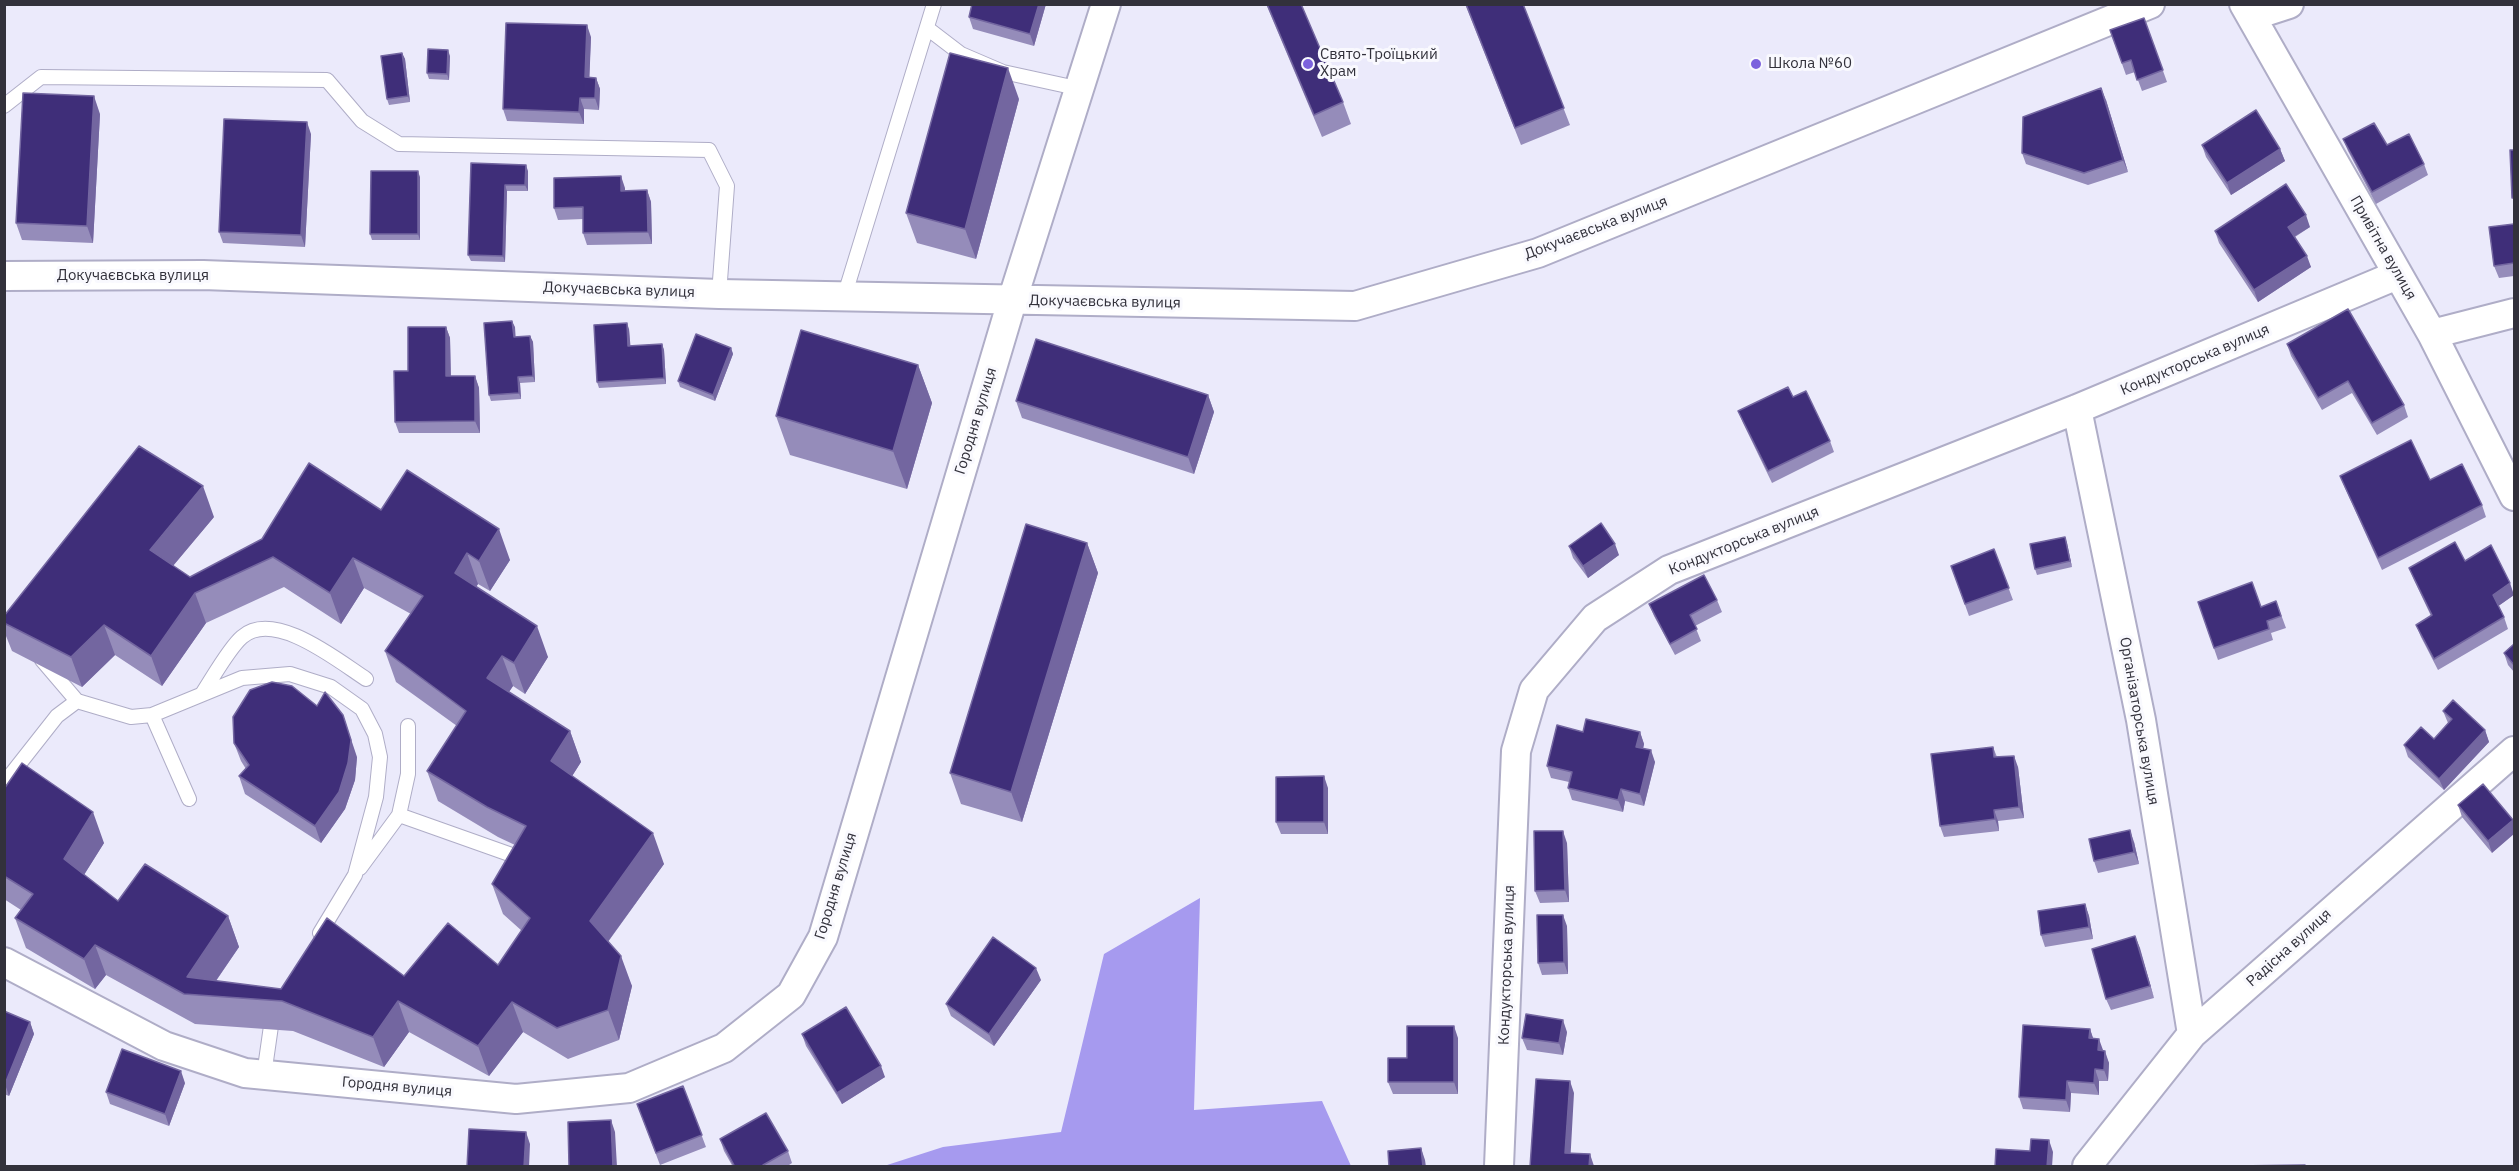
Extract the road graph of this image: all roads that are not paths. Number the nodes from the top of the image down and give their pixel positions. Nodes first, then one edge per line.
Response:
1 (934, 4) edge
2 (1106, 4) edge
3 (2150, 4) edge
4 (2289, 4) edge
5 (2248, 10) edge
6 (927, 28) junction
7 (1081, 89) junction
8 (4, 105) edge
9 (2397, 275) junction
10 (4, 276) edge
11 (719, 294) junction
12 (844, 297) junction
13 (1012, 301) junction
14 (2514, 313) edge
15 (2432, 334) junction
16 (2077, 410) junction
17 (2514, 496) edge
18 (31, 647) edge
19 (366, 679) dead end
20 (202, 694) junction
21 (77, 701) junction
22 (152, 715) junction
23 (408, 726) dead end
24 (2514, 751) edge
25 (4, 778) edge
26 (189, 799) dead end
27 (399, 815) junction
28 (543, 866) edge
29 (355, 875) junction
30 (314, 943) edge
31 (4, 962) edge
32 (279, 1002) edge
33 (2192, 1034) junction
34 (264, 1075) junction
35 (1499, 1167) edge
36 (2087, 1167) edge

1 - 6 lane
2 - 7 street, Городня вулиця
3 - 13 street, Докучаєвська вулиця
4 - 5 street
5 - 9 street, Привітна вулиця
6 - 7 lane
6 - 12 lane
7 - 13 street, Городня вулиця
8 - 11 lane
9 - 15 street, Привітна вулиця
9 - 16 street, Кондукторська вулиця
10 - 11 street, Докучаєвська вулиця
11 - 12 street, Докучаєвська вулиця
12 - 13 street, Докучаєвська вулиця
13 - 34 street, Городня вулиця
14 - 15 street
15 - 17 street, Привітна вулиця
16 - 33 street, Організаторська вулиця
16 - 35 street, Кондукторська вулиця
18 - 21 lane
19 - 20 lane
20 - 22 lane
20 - 29 lane
21 - 22 lane
21 - 25 lane
22 - 26 lane
23 - 27 lane
24 - 33 street, Радісна вулиця
27 - 28 lane
27 - 29 lane
29 - 30 lane
31 - 34 street, Городня вулиця
32 - 34 lane
33 - 36 street, Радісна вулиця

